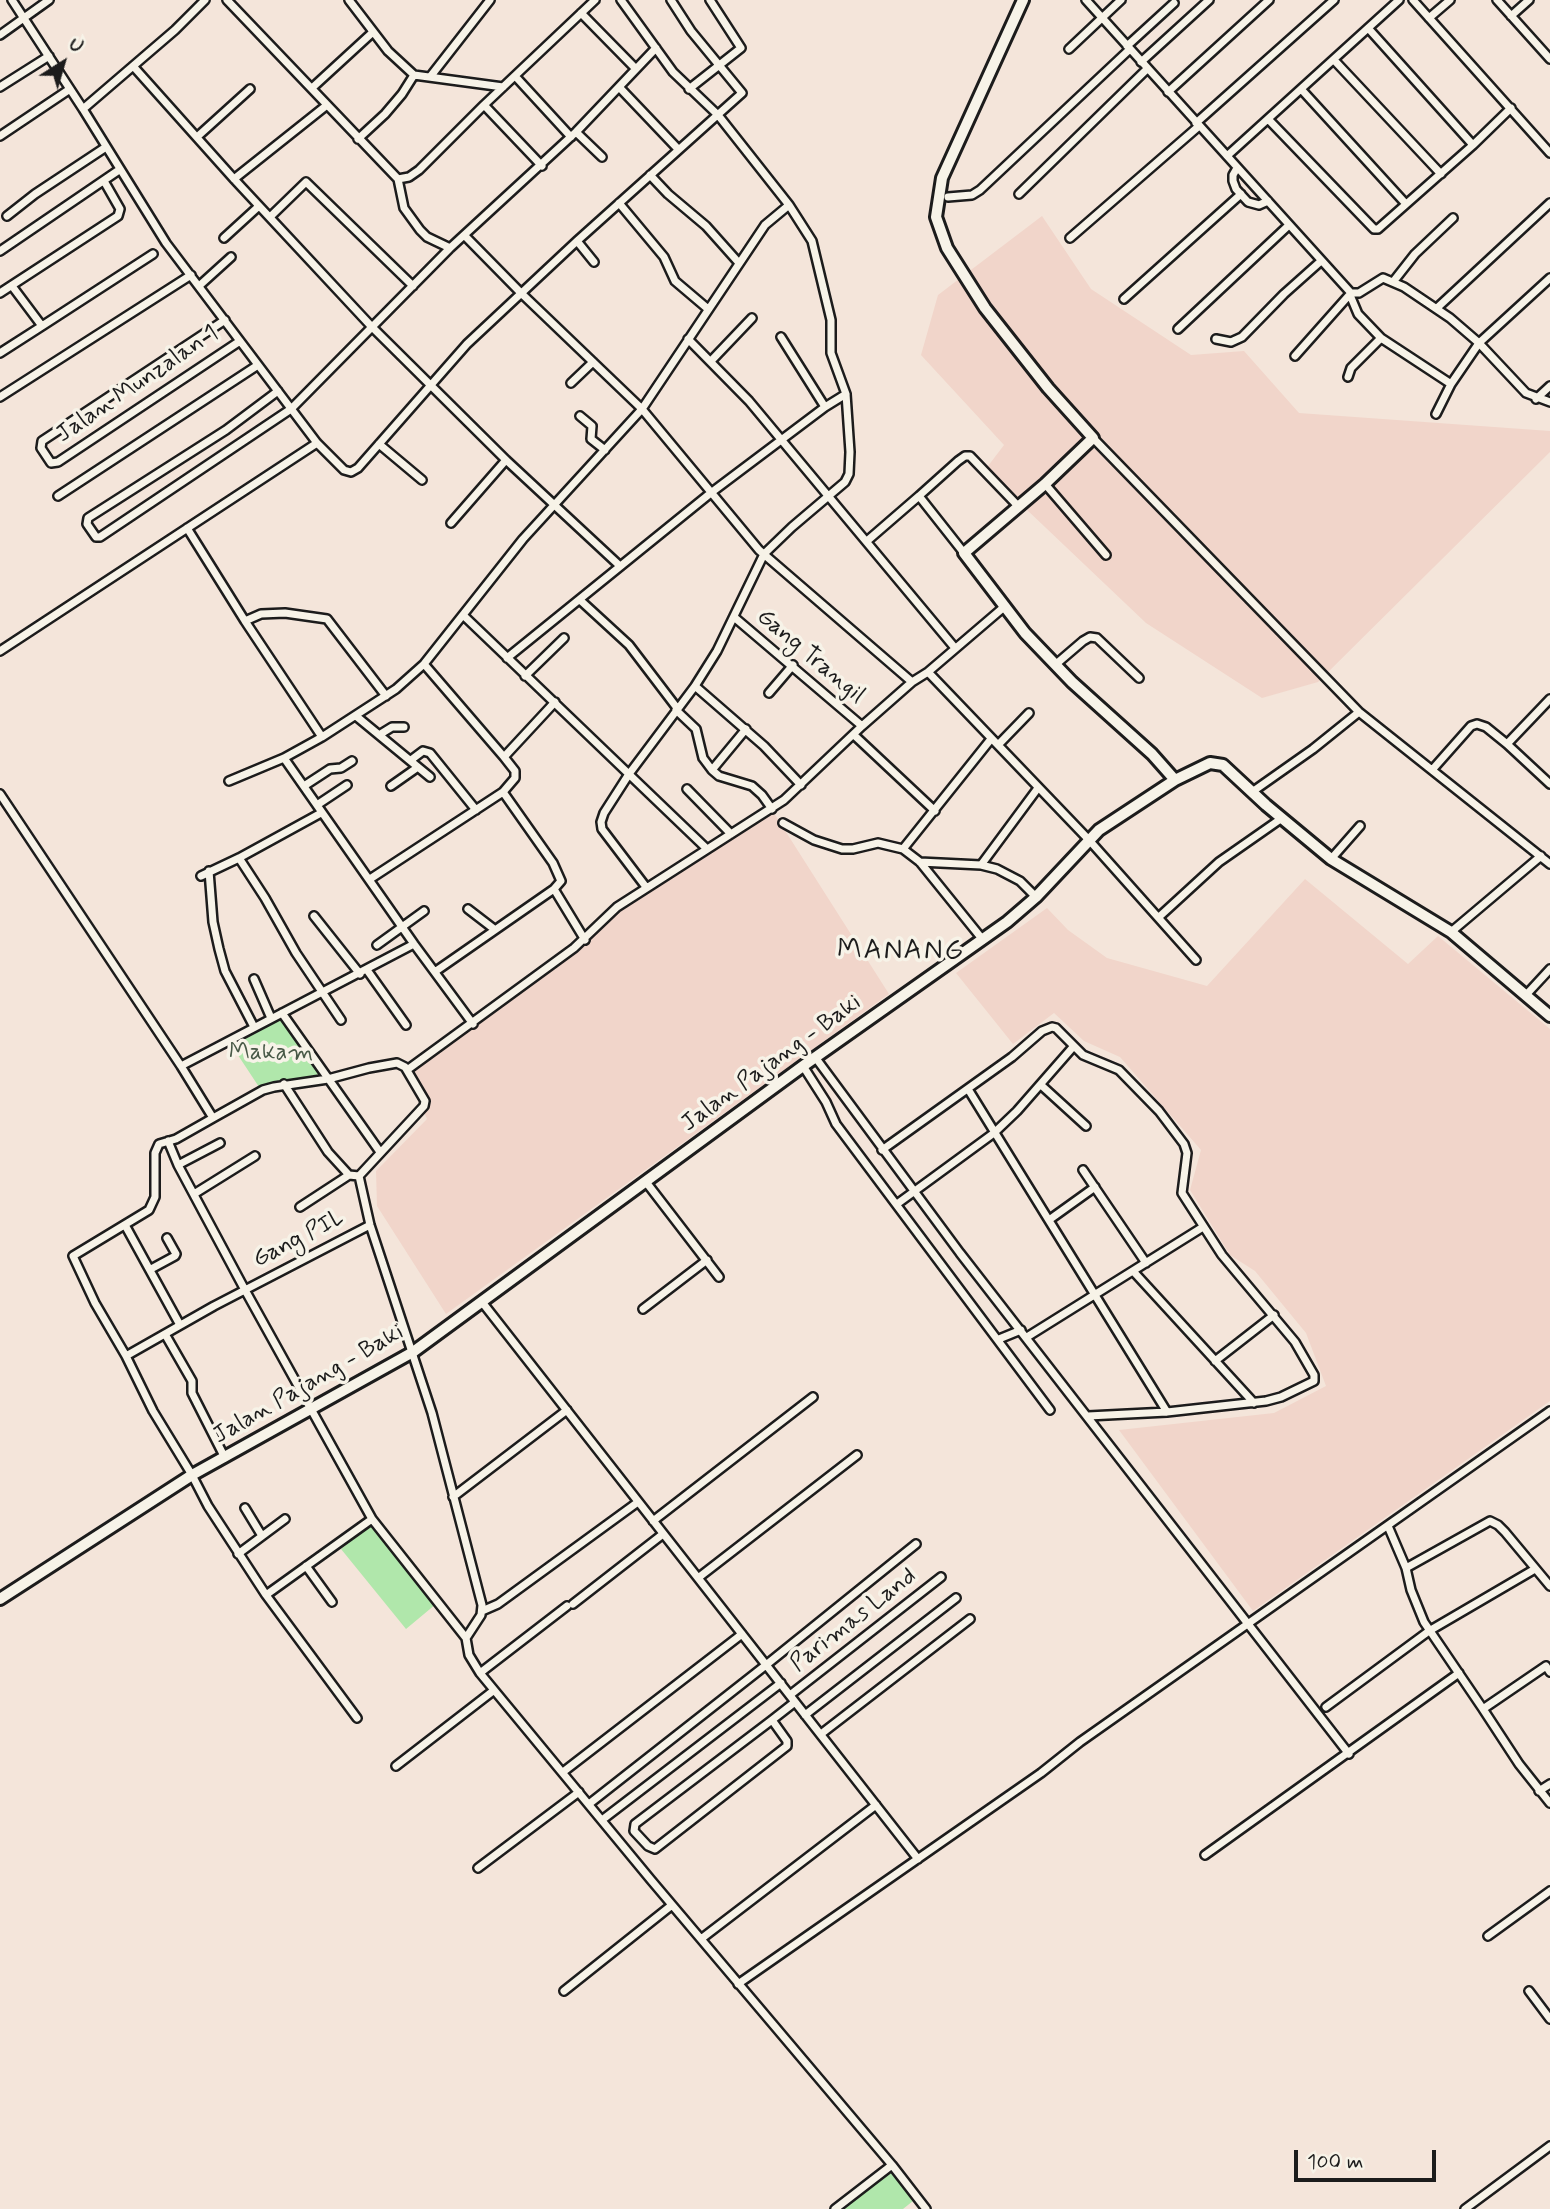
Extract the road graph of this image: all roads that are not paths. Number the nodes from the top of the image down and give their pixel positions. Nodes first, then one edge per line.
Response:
1 (12, 0) edge
2 (48, 0) edge
3 (205, 0) edge
4 (227, 0) edge
5 (349, 0) edge
6 (490, 0) edge
7 (595, 0) edge
8 (621, 0) edge
9 (671, 0) edge
10 (710, 0) edge
11 (1023, 0) edge
12 (1086, 0) edge
13 (1121, 0) edge
14 (1209, 0) edge
15 (1269, 0) edge
16 (1334, 0) edge
17 (1399, 0) edge
18 (1413, 0) edge
19 (1450, 0) edge
20 (1497, 0) edge
21 (1529, 0) edge
22 (1174, 3) dead end
23 (581, 13) junction
24 (1511, 16) junction
25 (1102, 17) junction
26 (1429, 18) junction
27 (24, 20) junction
28 (1368, 28) junction
29 (373, 32) junction
30 (0, 35) edge
31 (656, 48) junction
32 (1128, 48) junction
33 (1069, 49) dead end
34 (1548, 53) edge
35 (48, 56) junction
36 (1334, 60) junction
37 (1141, 62) junction
38 (718, 65) junction
39 (133, 66) junction
40 (636, 69) junction
41 (1147, 69) junction
42 (414, 75) junction
43 (515, 76) junction
44 (430, 77) junction
45 (503, 87) junction
46 (619, 87) junction
47 (0, 88) edge
48 (312, 88) junction
49 (70, 89) junction
50 (250, 89) dead end
51 (689, 89) junction
52 (1301, 89) junction
53 (1168, 92) junction
54 (327, 105) junction
55 (484, 105) junction
56 (1511, 108) junction
57 (83, 109) junction
58 (718, 116) junction
59 (1268, 119) junction
60 (1198, 125) junction
61 (573, 135) junction
62 (0, 136) edge
63 (197, 137) junction
64 (358, 139) junction
65 (1474, 145) junction
66 (106, 147) junction
67 (678, 149) junction
68 (1550, 153) edge
69 (1227, 156) junction
70 (602, 157) dead end
71 (542, 166) junction
72 (1237, 168) junction
73 (119, 170) junction
74 (1441, 174) junction
75 (650, 175) junction
76 (233, 179) junction
77 (398, 179) junction
78 (104, 181) junction
79 (1019, 194) dead end
80 (1241, 194) junction
81 (943, 198) junction
82 (1268, 201) junction
83 (619, 203) junction
84 (1550, 203) edge
85 (1406, 204) junction
86 (789, 205) junction
87 (260, 206) junction
88 (7, 216) dead end
89 (270, 217) junction
90 (1452, 218) dead end
91 (1289, 225) junction
92 (465, 236) junction
93 (224, 238) dead end
94 (1070, 238) dead end
95 (577, 241) junction
96 (450, 248) junction
97 (0, 251) edge
98 (153, 254) dead end
99 (231, 257) dead end
100 (1321, 261) junction
101 (594, 262) dead end
102 (739, 263) junction
103 (191, 275) junction
104 (1550, 278) edge
105 (1393, 282) junction
106 (12, 286) junction
107 (199, 286) junction
108 (412, 286) junction
109 (0, 293) edge
110 (521, 293) junction
111 (1351, 294) junction
112 (1124, 299) dead end
113 (1437, 308) junction
114 (708, 309) junction
115 (752, 318) dead end
116 (225, 320) junction
117 (42, 326) junction
118 (371, 326) junction
119 (1178, 330) dead end
120 (781, 337) dead end
121 (1381, 338) junction
122 (688, 339) junction
123 (1216, 339) dead end
124 (240, 341) junction
125 (1479, 344) junction
126 (0, 353) edge
127 (1295, 356) dead end
128 (710, 361) junction
129 (593, 362) junction
130 (258, 365) junction
131 (1348, 377) dead end
132 (571, 383) dead end
133 (1451, 384) junction
134 (430, 385) junction
135 (1550, 386) edge
136 (278, 391) junction
137 (846, 394) junction
138 (0, 397) edge
139 (1536, 399) junction
140 (1550, 402) edge
141 (825, 407) junction
142 (291, 409) junction
143 (642, 409) junction
144 (1436, 414) dead end
145 (580, 416) dead end
146 (1093, 438) junction
147 (782, 441) junction
148 (317, 443) junction
149 (379, 444) junction
150 (604, 450) junction
151 (506, 460) junction
152 (422, 480) dead end
153 (1045, 484) junction
154 (712, 492) junction
155 (58, 496) dead end
156 (919, 496) junction
157 (828, 497) junction
158 (554, 506) junction
159 (1019, 507) junction
160 (451, 523) dead end
161 (187, 528) junction
162 (867, 541) junction
163 (761, 552) junction
164 (964, 553) junction
165 (1106, 555) dead end
166 (620, 566) junction
167 (580, 600) junction
168 (1004, 607) junction
169 (463, 615) junction
170 (734, 617) junction
171 (245, 621) junction
172 (564, 638) dead end
173 (955, 648) junction
174 (0, 651) edge
175 (508, 658) junction
176 (424, 664) junction
177 (1055, 664) junction
178 (793, 665) junction
179 (928, 672) junction
180 (525, 676) junction
181 (1139, 678) dead end
182 (912, 682) junction
183 (695, 686) junction
184 (769, 693) dead end
185 (386, 696) junction
186 (1550, 699) edge
187 (555, 702) junction
188 (675, 706) junction
189 (1359, 712) junction
190 (1029, 713) dead end
191 (356, 716) junction
192 (862, 726) junction
193 (404, 727) dead end
194 (746, 729) junction
195 (379, 735) junction
196 (853, 735) junction
197 (322, 737) junction
198 (990, 739) junction
199 (1507, 744) junction
200 (998, 745) junction
201 (504, 757) junction
202 (284, 758) junction
203 (411, 760) junction
204 (352, 761) dead end
205 (418, 767) junction
206 (712, 770) junction
207 (1432, 770) junction
208 (629, 774) junction
209 (430, 777) dead end
210 (1175, 780) junction
211 (229, 781) dead end
212 (1550, 784) edge
213 (348, 785) dead end
214 (801, 785) junction
215 (304, 786) junction
216 (391, 786) dead end
217 (1038, 788) junction
218 (687, 789) dead end
219 (503, 792) junction
220 (1252, 792) junction
221 (0, 794) edge
222 (317, 805) junction
223 (772, 809) junction
224 (476, 810) junction
225 (935, 811) junction
226 (321, 813) junction
227 (1282, 818) junction
228 (783, 823) dead end
229 (1360, 827) dead end
230 (731, 834) junction
231 (1089, 840) junction
232 (707, 849) junction
233 (903, 849) junction
234 (239, 858) junction
235 (1331, 859) junction
236 (1547, 859) edge
237 (920, 862) junction
238 (981, 865) junction
239 (209, 871) junction
240 (201, 876) dead end
241 (370, 879) junction
242 (646, 887) junction
243 (554, 889) junction
244 (1036, 897) junction
245 (468, 909) dead end
246 (424, 911) dead end
247 (314, 916) dead end
248 (1158, 917) junction
249 (403, 928) junction
250 (494, 929) junction
251 (1451, 932) junction
252 (585, 940) junction
253 (983, 940) junction
254 (414, 944) junction
255 (377, 945) dead end
256 (1196, 960) dead end
257 (1550, 970) edge
258 (436, 971) junction
259 (364, 972) junction
260 (254, 979) dead end
261 (323, 993) junction
262 (1526, 995) junction
263 (282, 1013) junction
264 (1550, 1016) edge
265 (271, 1018) junction
266 (341, 1020) dead end
267 (473, 1024) junction
268 (406, 1025) dead end
269 (254, 1027) junction
270 (1073, 1047) junction
271 (815, 1057) junction
272 (181, 1066) junction
273 (803, 1066) junction
274 (407, 1070) junction
275 (328, 1079) junction
276 (284, 1084) junction
277 (1041, 1085) junction
278 (968, 1088) junction
279 (213, 1118) junction
280 (1086, 1126) dead end
281 (994, 1133) junction
282 (168, 1141) junction
283 (220, 1143) dead end
284 (882, 1150) junction
285 (380, 1152) junction
286 (255, 1156) dead end
287 (178, 1165) junction
288 (1083, 1170) dead end
289 (349, 1175) junction
290 (359, 1176) junction
291 (646, 1182) junction
292 (1095, 1187) junction
293 (914, 1192) junction
294 (194, 1194) junction
295 (897, 1204) junction
296 (300, 1207) dead end
297 (1049, 1220) junction
298 (125, 1224) junction
299 (370, 1225) junction
300 (1203, 1227) junction
301 (167, 1238) dead end
302 (707, 1260) junction
303 (1146, 1263) junction
304 (151, 1269) junction
305 (1133, 1271) junction
306 (719, 1276) dead end
307 (244, 1290) junction
308 (1096, 1296) junction
309 (482, 1302) junction
310 (643, 1309) dead end
311 (1274, 1315) junction
312 (180, 1325) junction
313 (1021, 1330) junction
314 (165, 1334) junction
315 (1027, 1337) junction
316 (999, 1339) junction
317 (413, 1352) junction
318 (126, 1356) junction
319 (1215, 1361) junction
320 (813, 1397) dead end
321 (1254, 1403) junction
322 (311, 1409) junction
323 (567, 1410) junction
324 (1050, 1410) dead end
325 (1550, 1411) edge
326 (1167, 1412) junction
327 (1088, 1416) junction
328 (858, 1455) dead end
329 (225, 1458) junction
330 (189, 1477) junction
331 (453, 1497) junction
332 (638, 1502) junction
333 (245, 1508) dead end
334 (285, 1518) dead end
335 (372, 1519) junction
336 (653, 1521) junction
337 (1388, 1526) junction
338 (663, 1534) junction
339 (262, 1536) junction
340 (916, 1544) dead end
341 (238, 1554) junction
342 (306, 1566) junction
343 (1406, 1568) junction
344 (1535, 1569) junction
345 (941, 1577) dead end
346 (698, 1578) junction
347 (1550, 1586) edge
348 (266, 1595) junction
349 (956, 1598) dead end
350 (0, 1599) edge
351 (332, 1602) dead end
352 (482, 1611) junction
353 (971, 1619) dead end
354 (1248, 1623) junction
355 (1429, 1631) junction
356 (742, 1634) junction
357 (466, 1638) junction
358 (766, 1665) junction
359 (1549, 1667) edge
360 (480, 1673) junction
361 (1459, 1674) junction
362 (780, 1683) junction
363 (493, 1691) junction
364 (793, 1699) junction
365 (1326, 1707) dead end
366 (1483, 1709) junction
367 (805, 1715) junction
368 (357, 1718) dead end
369 (772, 1720) junction
370 (821, 1734) junction
371 (1349, 1754) junction
372 (396, 1766) dead end
373 (563, 1772) junction
374 (1550, 1784) edge
375 (1539, 1791) junction
376 (579, 1792) junction
377 (1550, 1803) edge
378 (589, 1804) junction
379 (876, 1805) junction
380 (602, 1820) junction
381 (1205, 1855) dead end
382 (918, 1859) junction
383 (478, 1868) dead end
384 (1550, 1891) edge
385 (672, 1905) junction
386 (1488, 1936) dead end
387 (701, 1939) junction
388 (738, 1983) junction
389 (564, 1991) dead end
390 (1530, 1991) dead end
391 (1550, 2018) edge
392 (1550, 2146) edge
393 (892, 2165) junction
394 (835, 2209) edge
395 (926, 2209) edge
396 (1465, 2209) edge

1 - 27 street
2 - 27 street
3 - 39 street
4 - 48 street
5 - 29 street
6 - 44 street
7 - 23 street
8 - 31 street
9 - 38 street
10 - 38 street
11 - 81 main road
12 - 25 street
13 - 25 street
14 - 37 street
15 - 53 street
16 - 60 street
17 - 28 street
18 - 26 street
19 - 26 street
20 - 24 street
21 - 24 street
22 - 32 street
23 - 40 street
23 - 43 street
24 - 34 street
25 - 32 street
25 - 33 street
26 - 56 street
27 - 30 street
27 - 35 street
28 - 36 street
28 - 65 street
29 - 42 street
29 - 48 street
31 - 40 street
31 - 51 street
32 - 37 street
32 - 81 street
35 - 47 street
35 - 49 street
36 - 52 street
36 - 74 street
37 - 41 street
38 - 51 street
38 - 58 street
39 - 57 street
39 - 63 street
40 - 46 street
41 - 53 street
41 - 79 street
42 - 44 street
42 - 64 street
43 - 45 street
43 - 61 street
44 - 45 street
45 - 55 street
46 - 61 street
46 - 67 street
48 - 54 street
49 - 57 street
49 - 62 street
50 - 63 street
51 - 58 street
52 - 59 street
52 - 85 street
53 - 60 street
54 - 64 street
54 - 76 street
55 - 71 street
55 - 77 street
56 - 65 street
56 - 68 street
57 - 66 street
58 - 67 street
58 - 86 street
59 - 69 street
59 - 85 street
60 - 69 street
60 - 94 street
61 - 70 street
61 - 71 street
63 - 76 street
64 - 77 street
65 - 74 street
66 - 73 street
66 - 88 street
67 - 75 street
69 - 72 street
71 - 92 street
72 - 80 street
72 - 82 street
73 - 78 street
73 - 103 street
74 - 85 street
75 - 83 street
75 - 102 street
76 - 87 street
77 - 96 street
78 - 97 street
78 - 106 street
80 - 82 street
80 - 112 street
81 - 146 main road
82 - 91 street
83 - 95 street
83 - 114 street
84 - 113 street
86 - 102 street
86 - 137 street
87 - 89 street
87 - 93 street
89 - 108 street
89 - 118 street
90 - 105 street
91 - 100 street
91 - 119 street
92 - 96 street
92 - 110 street
95 - 101 street
95 - 110 street
96 - 108 street
98 - 117 street
99 - 107 street
100 - 111 street
100 - 123 street
102 - 114 street
103 - 107 street
103 - 138 street
104 - 125 street
105 - 111 street
105 - 113 street
106 - 109 street
106 - 117 street
107 - 116 street
108 - 118 street
110 - 129 street
110 - 134 street
111 - 121 street
111 - 127 street
113 - 125 street
114 - 122 street
115 - 128 street
116 - 124 street
116 - 124 street, Jalan Munzalan 1
117 - 126 street
118 - 134 street
118 - 142 street
120 - 141 street
121 - 131 street
121 - 133 street
122 - 128 street
122 - 143 street
124 - 130 street
125 - 133 street
125 - 139 street
128 - 147 street
129 - 132 street
129 - 143 street
130 - 136 street
130 - 155 street
133 - 144 street
134 - 149 street
134 - 151 street
135 - 139 street
136 - 142 street
136 - 142 street
137 - 141 street
137 - 157 street
139 - 140 street
141 - 147 street
142 - 148 street
143 - 150 street
143 - 154 street
145 - 150 street
146 - 153 main road
146 - 189 street
147 - 154 street
147 - 157 street
148 - 149 street
148 - 161 street
149 - 152 street
150 - 158 street
151 - 158 street
151 - 160 street
153 - 159 main road
153 - 165 street
154 - 163 street
154 - 166 street
156 - 159 street
156 - 162 street
156 - 164 street
157 - 162 street
157 - 163 street
158 - 166 street
158 - 169 street
159 - 164 main road
161 - 171 street
161 - 174 street
162 - 173 street
163 - 170 street
163 - 182 street
164 - 168 main road
166 - 167 street
167 - 175 street
167 - 188 street
168 - 173 street
168 - 177 main road
169 - 175 street
169 - 176 street
170 - 178 street, Gang Trangil
170 - 183 street
171 - 185 street
171 - 197 street
172 - 180 street
173 - 179 street
175 - 180 street
176 - 185 street
176 - 201 street
177 - 181 street
177 - 210 main road
178 - 184 street
178 - 192 street, Gang Trangil
179 - 182 street
179 - 198 street
180 - 187 street
182 - 192 street
183 - 188 street
183 - 194 street
185 - 191 street
186 - 199 street
187 - 201 street
187 - 208 street
188 - 206 street
188 - 208 street
189 - 207 street
189 - 220 street
190 - 200 street
191 - 195 street
191 - 197 street
192 - 196 street
193 - 195 street
194 - 206 street
194 - 214 street
195 - 203 street
196 - 214 street
196 - 225 street
197 - 202 street
198 - 200 street
198 - 225 street
199 - 207 street
199 - 212 street
200 - 217 street
201 - 219 street
202 - 211 street
202 - 215 street
203 - 205 street
203 - 224 street
204 - 215 street
205 - 209 street
205 - 216 street
206 - 223 street
207 - 236 street
208 - 232 street
208 - 242 street
210 - 220 main road, Jalan Pajang - Baki
210 - 231 main road, Jalan Pajang - Baki
213 - 222 street
214 - 223 street
215 - 222 street
217 - 231 street
217 - 238 street
218 - 230 street
219 - 224 street
219 - 243 street
220 - 227 main road
221 - 272 street
222 - 226 street
223 - 230 street
224 - 241 street
225 - 233 street
226 - 234 street
226 - 241 street
227 - 235 main road
227 - 248 street
228 - 233 street
229 - 235 street
230 - 232 street
231 - 244 main road, Jalan Pajang - Baki
231 - 248 street
232 - 242 street
233 - 237 street
234 - 239 street
234 - 261 street
235 - 251 main road
236 - 251 street
237 - 238 street
237 - 253 street
238 - 244 street
239 - 240 street
239 - 269 street
241 - 249 street
242 - 252 street
243 - 250 street
243 - 252 street
244 - 253 main road, Jalan Pajang - Baki
245 - 250 street
246 - 249 street
247 - 259 street
248 - 256 street
249 - 254 street
249 - 255 street
250 - 258 street
251 - 262 main road
252 - 267 street
253 - 271 main road, Jalan Pajang - Baki
254 - 258 street
254 - 259 street
257 - 262 street
258 - 267 street
259 - 261 street
259 - 268 street
260 - 265 street
261 - 263 street
261 - 266 street
262 - 264 main road
263 - 265 street
263 - 275 street
265 - 269 street
267 - 274 street
269 - 272 street
270 - 277 street
270 - 278 street
270 - 300 street
271 - 273 main road, Jalan Pajang - Baki
271 - 284 street
272 - 279 street
273 - 291 main road, Jalan Pajang - Baki
273 - 295 street
274 - 275 street
274 - 285 street
275 - 276 street
275 - 285 street
276 - 279 street
276 - 289 street
277 - 280 street
277 - 281 street
278 - 281 street
278 - 284 street
279 - 282 street
281 - 293 street
281 - 297 street
282 - 287 street
282 - 298 street
283 - 287 street
284 - 293 street
285 - 290 street
286 - 294 street
287 - 294 street
288 - 292 street
289 - 290 street
289 - 296 street
290 - 299 street
291 - 302 street
291 - 309 main road, Jalan Pajang - Baki
292 - 297 street
292 - 303 street
293 - 295 street
293 - 313 street
294 - 307 street
295 - 316 street
297 - 308 street
298 - 304 street
298 - 318 street
299 - 307 street, Gang PIL
299 - 317 street
300 - 303 street
300 - 311 street
301 - 304 street
302 - 306 street
302 - 310 street
303 - 305 street
304 - 312 street
305 - 308 street
305 - 319 street
307 - 312 street, Gang PIL
307 - 322 street
308 - 315 street
308 - 326 street
309 - 317 main road, Jalan Pajang - Baki
309 - 323 street
311 - 319 street
311 - 321 street
312 - 314 street, Gang PIL
313 - 315 street
313 - 316 street
314 - 318 street, Gang PIL
314 - 329 street
315 - 327 street
316 - 324 street
317 - 322 main road, Jalan Pajang - Baki
317 - 331 street
318 - 330 street
319 - 321 street
320 - 336 street
321 - 326 street
322 - 329 main road, Jalan Pajang - Baki
322 - 335 street
323 - 331 street
323 - 332 street
325 - 337 street
326 - 327 street
327 - 354 street
328 - 346 street
329 - 330 main road, Jalan Pajang - Baki
330 - 341 street
330 - 350 main road, Jalan Pajang - Baki
331 - 352 street
332 - 336 street
332 - 352 street
333 - 339 street
334 - 339 street
335 - 342 street
335 - 357 street
336 - 338 street
337 - 343 street
337 - 354 street
338 - 346 street
338 - 360 street
339 - 341 street
340 - 358 street
341 - 348 street
342 - 348 street
342 - 351 street
343 - 344 street
343 - 355 street
344 - 347 street
344 - 355 street
345 - 364 street, Parimas Land
346 - 356 street
348 - 368 street
349 - 367 street
352 - 357 street
353 - 370 street
354 - 371 street
354 - 382 street
355 - 361 street
355 - 365 street
356 - 358 street
356 - 373 street
357 - 360 street
358 - 362 street
358 - 378 street
359 - 366 street
360 - 363 street
361 - 366 street
361 - 371 street
362 - 364 street
362 - 380 street
363 - 372 street
363 - 373 street
364 - 367 street
364 - 369 street, Parimas Land
366 - 375 street
367 - 370 street
369 - 369 street, Parimas Land
370 - 379 street
371 - 381 street
373 - 376 street
374 - 375 street
375 - 377 street
376 - 378 street
376 - 383 street
378 - 380 street
379 - 382 street
379 - 387 street
380 - 385 street
382 - 388 street
384 - 386 street
385 - 387 street
385 - 389 street
387 - 388 street
388 - 393 street
390 - 391 street
392 - 396 street
393 - 394 street
393 - 395 street

